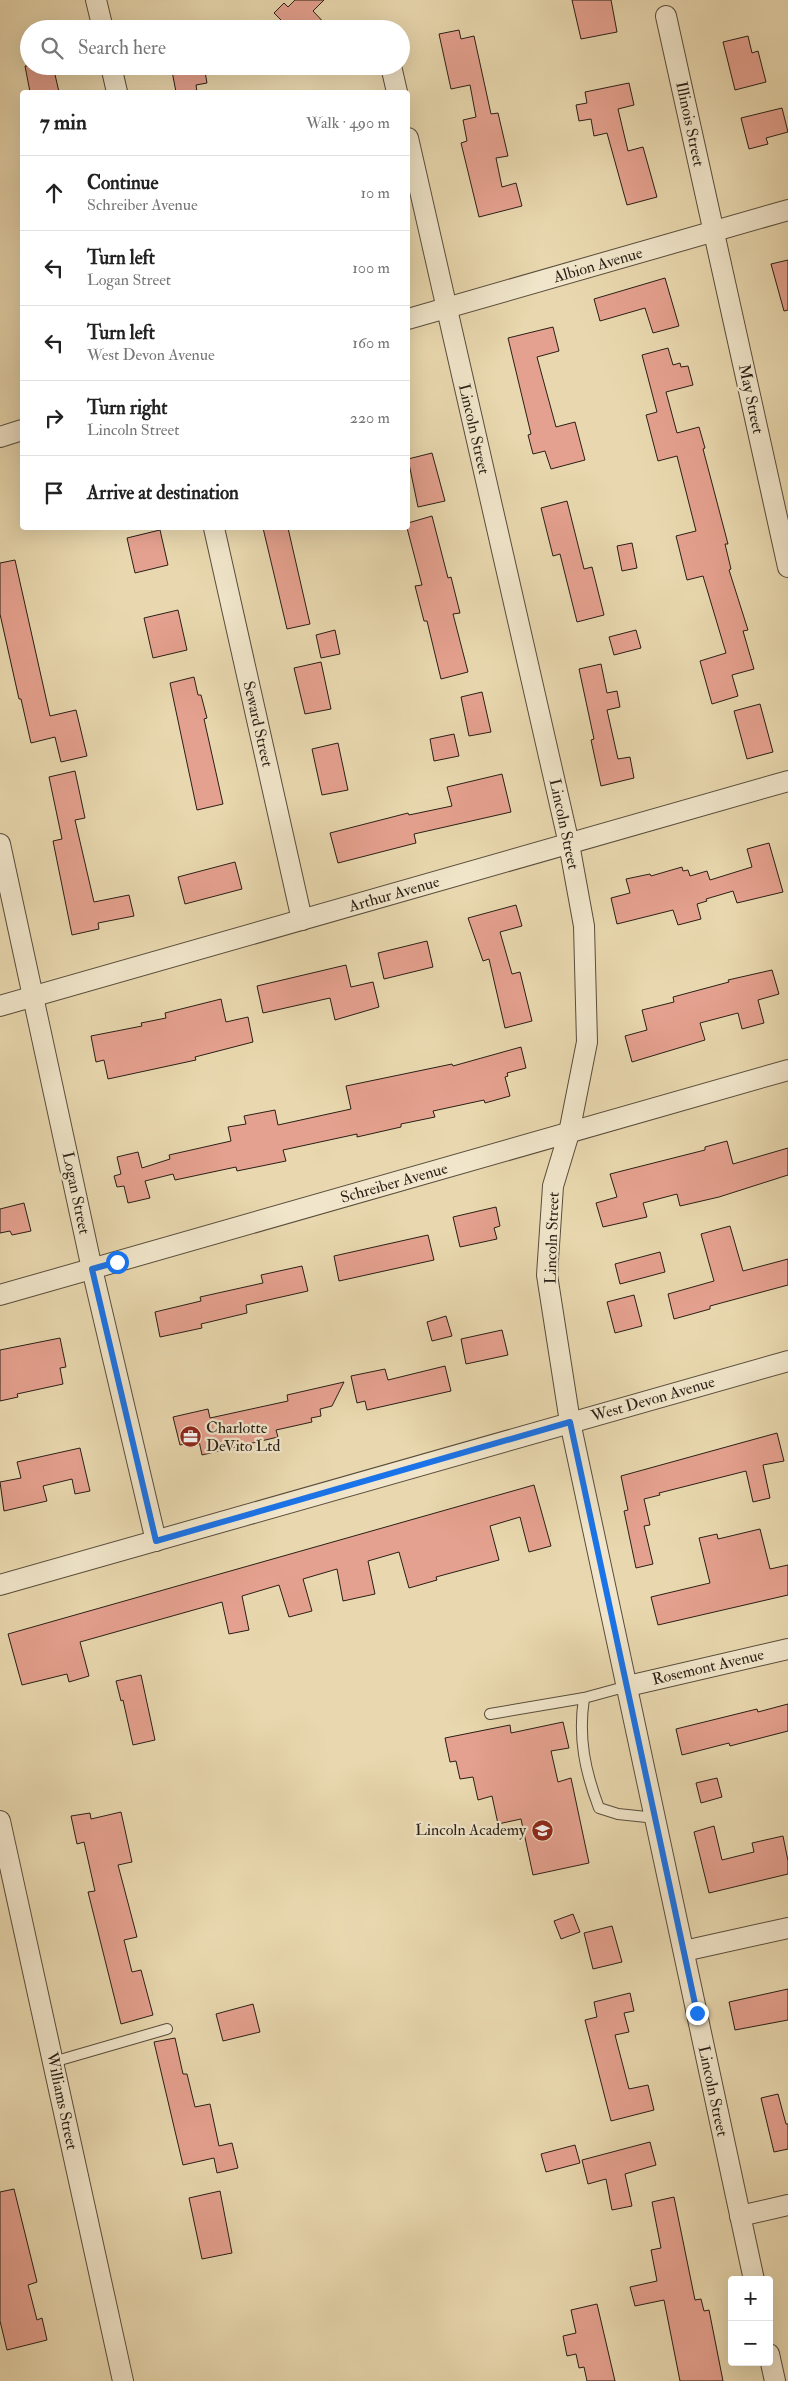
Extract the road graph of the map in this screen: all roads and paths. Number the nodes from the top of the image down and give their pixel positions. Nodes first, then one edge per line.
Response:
1 (96, 0) edge
2 (666, 16) dead end
3 (101, 20) edge
4 (113, 75) edge
5 (393, 75) edge
6 (117, 90) edge
7 (397, 90) edge
8 (410, 147) edge
9 (788, 210) edge
10 (714, 232) junction
11 (446, 308) junction
12 (410, 318) edge
13 (20, 431) edge
14 (0, 437) edge
15 (214, 530) edge
16 (788, 567) edge
17 (788, 781) edge
18 (0, 844) edge
19 (569, 844) junction
20 (302, 920) junction
21 (33, 996) junction
22 (0, 1006) edge
23 (788, 1070) edge
24 (569, 1133) junction
25 (92, 1269) junction
26 (0, 1295) edge
27 (788, 1361) edge
28 (570, 1422) junction
29 (156, 1541) junction
30 (0, 1585) edge
31 (788, 1649) edge
32 (628, 1686) junction
33 (584, 1698) junction
34 (490, 1714) dead end
35 (656, 1818) junction
36 (0, 1821) edge
37 (788, 1928) edge
38 (684, 1951) junction
39 (167, 2029) dead end
40 (53, 2062) junction
41 (788, 2205) edge
42 (768, 2210) junction
43 (788, 2213) edge
44 (740, 2216) junction
45 (753, 2276) edge
46 (772, 2366) edge
47 (123, 2381) edge
48 (775, 2381) edge

1 - 3 street
2 - 10 street, Illinois Street
4 - 6 street
5 - 7 street
8 - 11 street, Lincoln Street
9 - 10 street, Albion Avenue
10 - 11 street, Albion Avenue
10 - 16 street, May Street
11 - 12 street, Albion Avenue
11 - 19 street, Lincoln Street
13 - 14 street
15 - 20 street, Seward Street
17 - 19 street, Arthur Avenue
18 - 21 street, Logan Street
19 - 20 street, Arthur Avenue
19 - 24 street, Lincoln Street
20 - 21 street, Arthur Avenue
21 - 22 street, Arthur Avenue
21 - 25 street, Logan Street
23 - 24 street, Schreiber Avenue
24 - 25 street, Schreiber Avenue
24 - 28 street, Lincoln Street
25 - 26 street, Schreiber Avenue
25 - 29 street, Logan Street
27 - 28 street, West Devon Avenue
28 - 29 street, West Devon Avenue
28 - 32 street, Lincoln Street
29 - 30 street, West Devon Avenue
31 - 32 street, Rosemont Avenue
32 - 33 lane
32 - 35 street, Lincoln Street
33 - 34 lane
33 - 35 lane
35 - 38 street, Lincoln Street
36 - 40 street, Williams Street
37 - 38 street
38 - 44 street, Lincoln Street
39 - 40 lane
40 - 47 street, Williams Street
41 - 42 street
42 - 43 street
42 - 44 street
44 - 45 street, Lincoln Street
46 - 48 street

